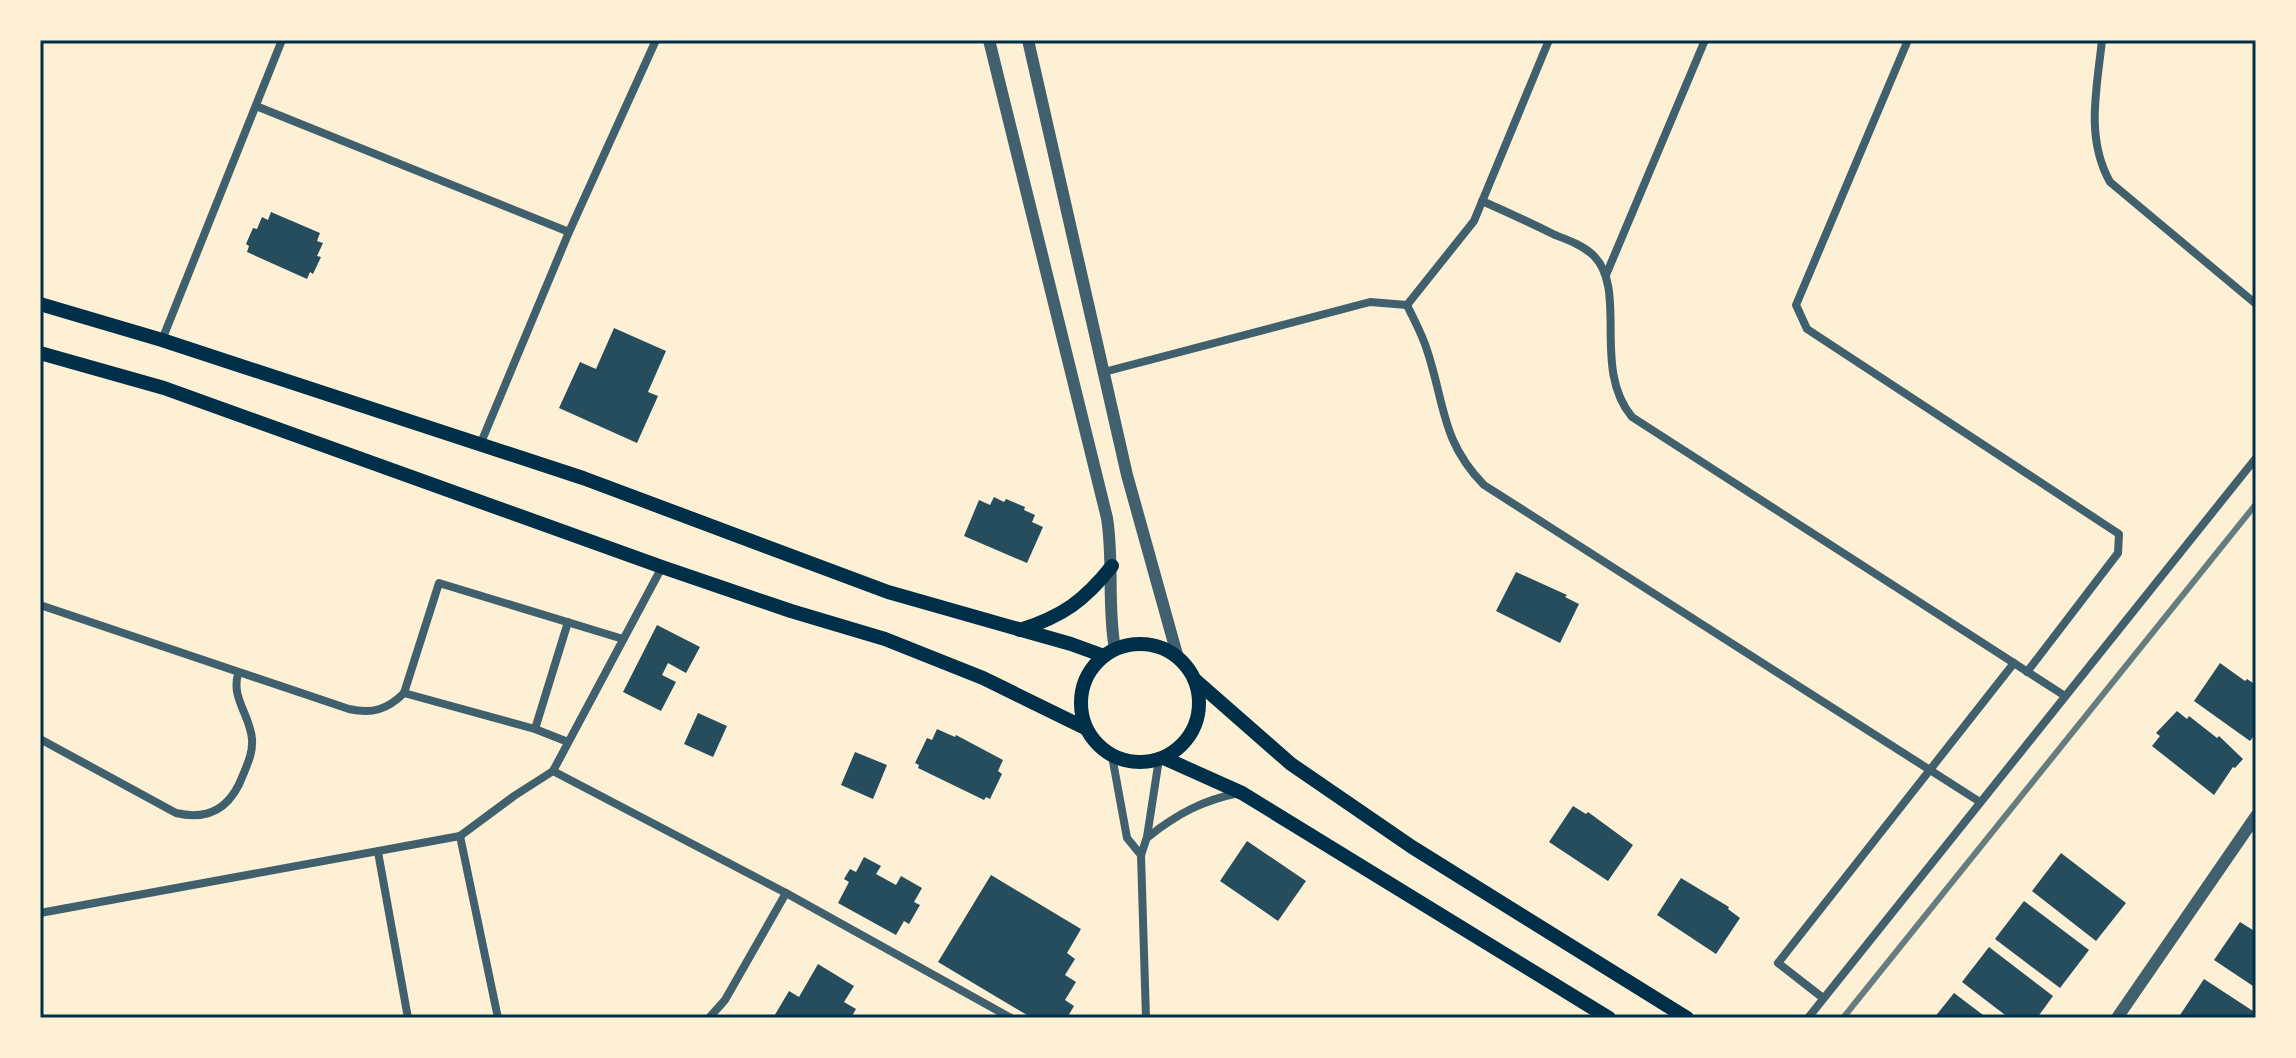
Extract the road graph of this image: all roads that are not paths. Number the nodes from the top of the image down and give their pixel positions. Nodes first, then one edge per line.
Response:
1 (282, 40) edge
2 (656, 40) edge
3 (989, 40) edge
4 (1028, 40) edge
5 (1549, 40) edge
6 (1705, 40) edge
7 (1908, 40) edge
8 (2102, 40) edge
9 (256, 106) junction
10 (1482, 201) junction
11 (569, 232) junction
12 (1606, 275) junction
13 (40, 304) edge
14 (2256, 304) edge
15 (1407, 305) junction
16 (162, 340) junction
17 (40, 353) edge
18 (1104, 372) junction
19 (480, 445) junction
20 (2256, 458) edge
21 (1112, 566) junction
22 (662, 567) junction
23 (40, 605) edge
24 (568, 622) junction
25 (1019, 631) junction
26 (623, 639) junction
27 (1110, 652) junction
28 (1178, 658) junction
29 (2014, 663) junction
30 (2027, 672) junction
31 (238, 674) junction
32 (1194, 679) junction
33 (404, 693) junction
34 (2065, 696) junction
35 (1085, 728) junction
36 (535, 729) junction
37 (40, 739) edge
38 (568, 742) junction
39 (1112, 756) junction
40 (1162, 758) junction
41 (1929, 770) junction
42 (553, 771) junction
43 (1242, 793) junction
44 (1980, 802) junction
45 (2256, 816) edge
46 (460, 836) junction
47 (1147, 837) junction
48 (378, 852) junction
49 (1141, 855) junction
50 (786, 893) junction
51 (40, 913) edge
52 (1823, 998) junction
53 (408, 1018) edge
54 (498, 1018) edge
55 (709, 1018) edge
56 (1011, 1018) edge
57 (1146, 1018) edge
58 (1609, 1018) edge
59 (1687, 1018) edge
60 (1808, 1018) edge
61 (2117, 1018) edge

1 - 9 street
2 - 11 street
3 - 21 street
4 - 18 street
5 - 10 street
6 - 12 street
7 - 30 street
8 - 14 street
9 - 11 street
9 - 16 street
10 - 12 street
10 - 15 street
11 - 19 street
12 - 29 street
13 - 16 main road
15 - 18 street
15 - 41 street
16 - 19 main road
17 - 22 main road
18 - 28 street
19 - 25 main road
20 - 34 street
21 - 25 main road
21 - 27 street
22 - 26 street
22 - 35 main road
23 - 31 street
24 - 26 street
24 - 33 street
24 - 36 street
25 - 27 main road
26 - 38 street
27 - 28 main road
27 - 35 main road
28 - 32 main road
29 - 30 street
29 - 41 street
30 - 34 street
31 - 33 street
31 - 37 street
32 - 40 main road
32 - 59 main road
33 - 36 street
34 - 44 street
35 - 39 main road
36 - 38 street
38 - 42 street
39 - 40 main road
39 - 49 street
40 - 43 main road
40 - 47 street
41 - 44 street
41 - 52 street
42 - 46 street
42 - 50 street
43 - 47 street
43 - 58 main road
44 - 52 street
45 - 61 street
46 - 48 street
46 - 54 street
47 - 49 street
48 - 51 street
48 - 53 street
49 - 57 street
50 - 55 street
50 - 56 street
52 - 60 street

